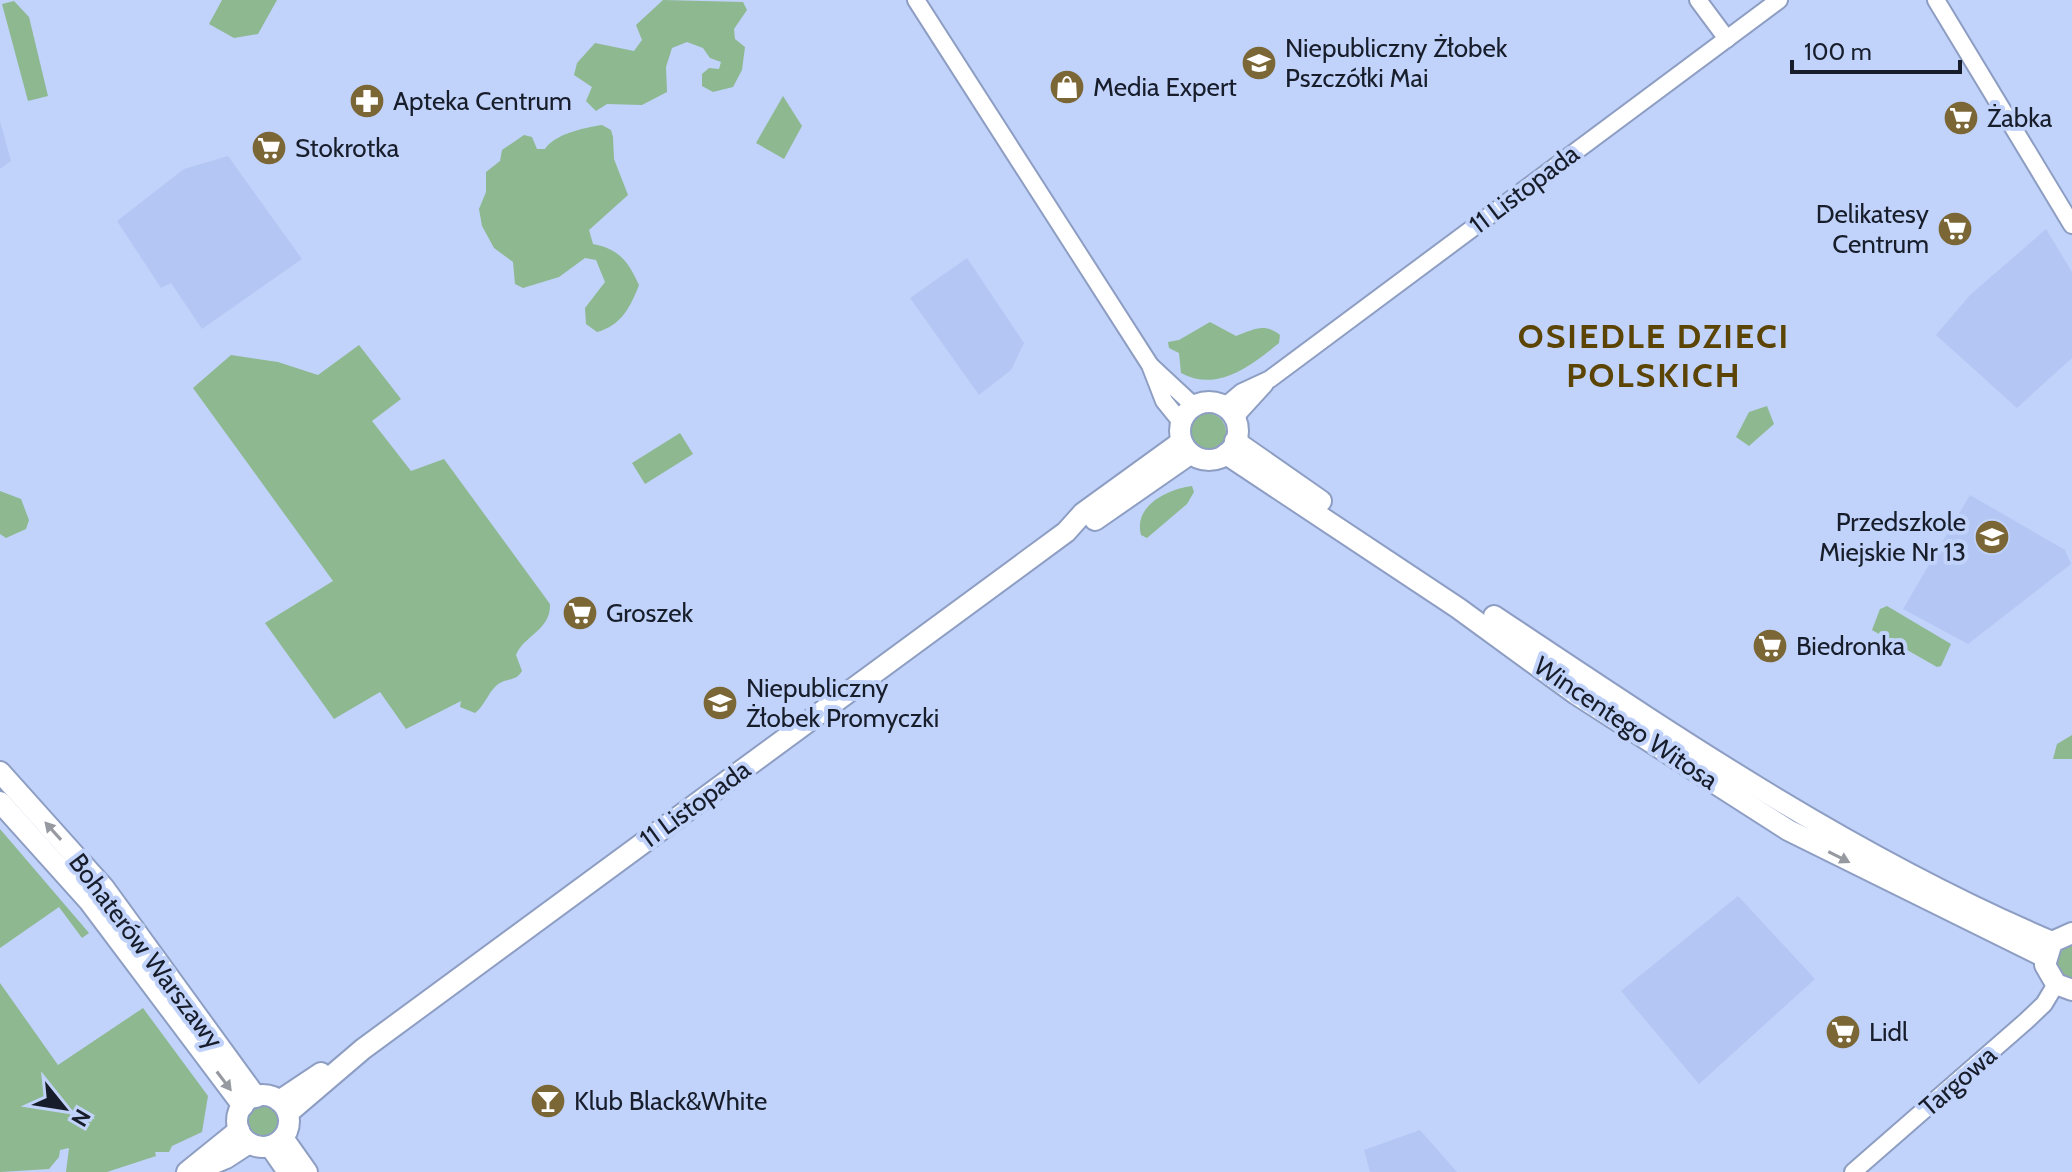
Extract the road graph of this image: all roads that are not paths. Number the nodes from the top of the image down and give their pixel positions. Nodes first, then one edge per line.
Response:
1 (916, 0) edge
2 (1698, 0) edge
3 (1779, 0) edge
4 (1936, 0) edge
5 (1727, 39) junction
6 (2072, 225) edge
7 (1229, 413) junction
8 (1187, 431) junction
9 (1231, 448) junction
10 (0, 772) edge
11 (0, 802) edge
12 (2072, 933) edge
13 (2049, 950) junction
14 (2064, 987) edge
15 (249, 1101) junction
16 (283, 1107) junction
17 (244, 1136) junction
18 (277, 1142) junction
19 (189, 1172) edge
20 (288, 1172) edge
21 (307, 1172) edge
22 (1853, 1172) edge

1 - 8 street
2 - 5 street
3 - 5 street, 11 Listopada
4 - 6 street
5 - 7 street, 11 Listopada
7 - 8 main road
7 - 9 main road
8 - 9 main road
8 - 16 main road, 11 Listopada
9 - 13 main road, Wincentego Witosa
15 -> 10 main road, Bohaterów Warszawy
11 -> 15 main road, Bohaterów Warszawy
12 - 13 main road
13 - 14 main road
14 - 22 street, Targowa
15 - 16 main road
15 - 17 main road
16 - 18 main road
17 - 18 main road
17 - 19 main road
18 - 20 main road
18 - 21 main road

